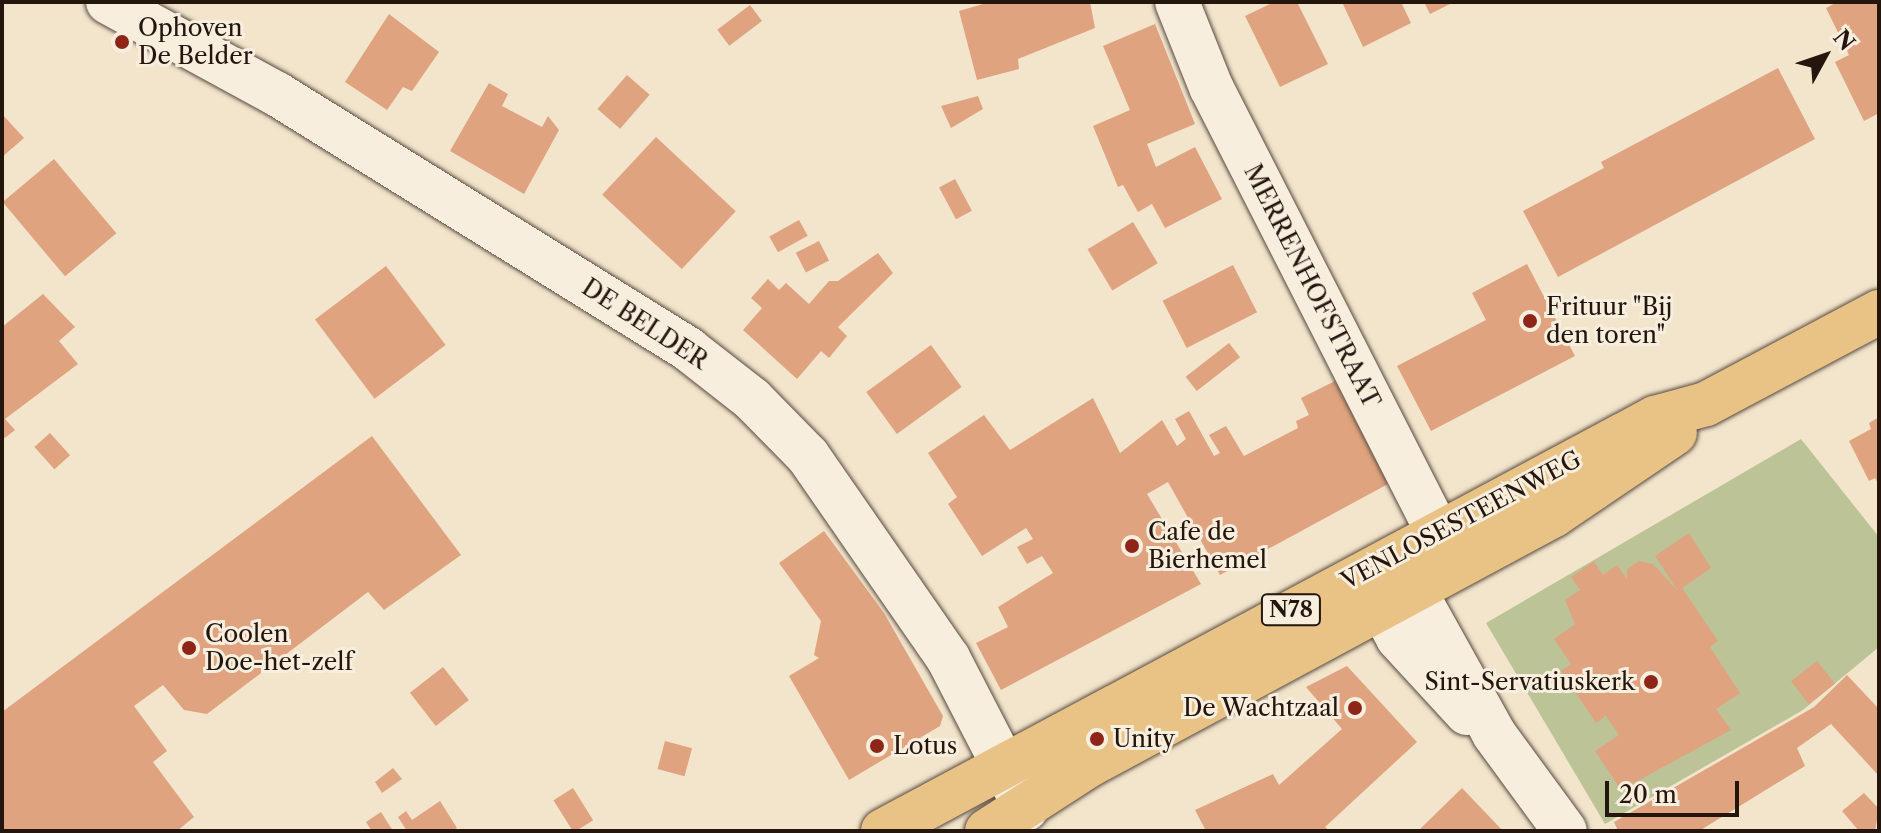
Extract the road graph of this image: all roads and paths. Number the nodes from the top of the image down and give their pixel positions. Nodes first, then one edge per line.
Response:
1 (108, 2) edge
2 (1177, 2) edge
3 (1879, 312) edge
4 (1446, 549) junction
5 (1380, 562) junction
6 (1398, 599) junction
7 (1002, 767) junction
8 (1026, 809) junction
9 (883, 831) edge
10 (987, 831) edge
11 (1565, 831) edge

1 - 7 street, DE BELDER
2 - 4 street, MERRENHOFSTRAAT
3 - 4 main road, VENLOSESTEENWEG / N78
4 - 5 main road, VENLOSESTEENWEG / N78
4 - 6 main road, VENLOSESTEENWEG / N78
5 - 6 street
5 - 7 main road, VENLOSESTEENWEG / N78
6 - 8 main road, VENLOSESTEENWEG / N78
6 - 11 street
7 - 8 street, DE BELDER
7 - 9 main road, VENLOSESTEENWEG / N78
8 - 10 main road, VENLOSESTEENWEG / N78

